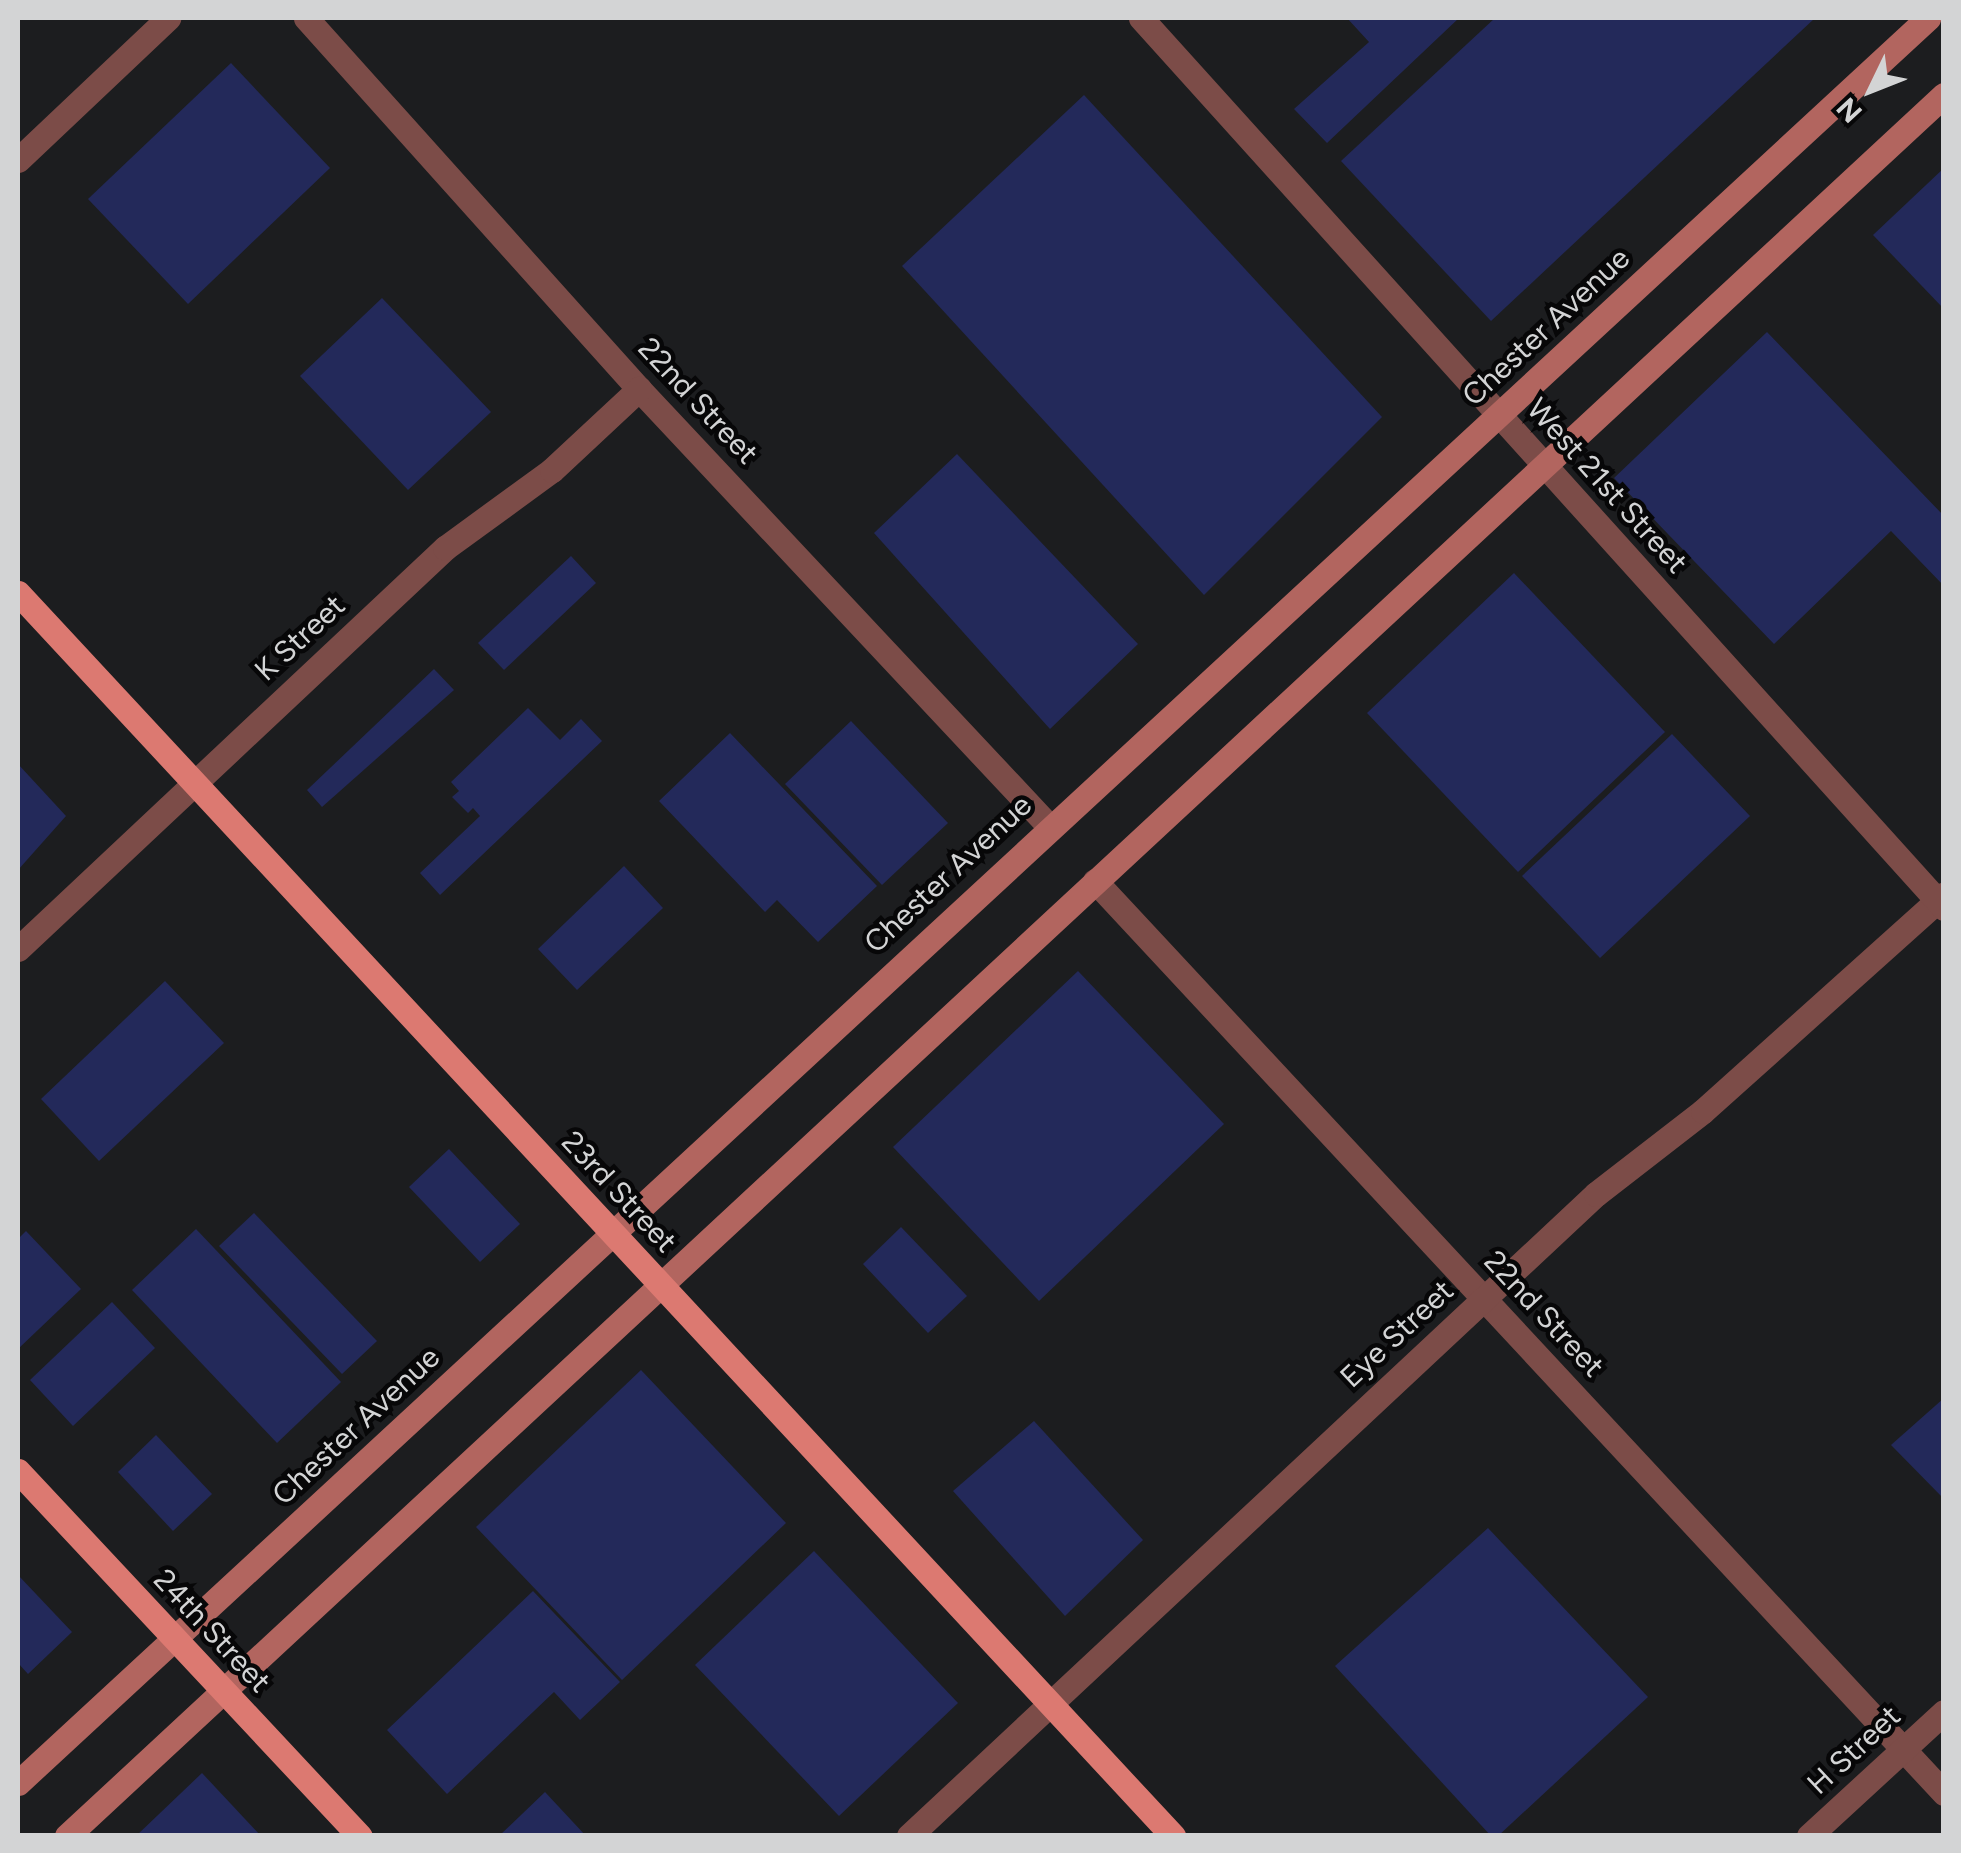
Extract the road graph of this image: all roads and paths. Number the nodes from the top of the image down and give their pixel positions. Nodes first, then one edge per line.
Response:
1 (168, 18) edge
2 (306, 18) edge
3 (1141, 18) edge
4 (1928, 18) edge
5 (1944, 95) edge
6 (18, 160) edge
7 (639, 390) junction
8 (1499, 414) junction
9 (1544, 464) junction
10 (18, 593) edge
11 (193, 782) junction
12 (1047, 824) junction
13 (1095, 881) junction
14 (1941, 901) edge
15 (18, 949) edge
16 (614, 1234) junction
17 (662, 1287) junction
18 (1484, 1296) junction
19 (18, 1471) edge
20 (174, 1638) junction
21 (224, 1690) junction
22 (1048, 1702) junction
23 (1944, 1712) edge
24 (1903, 1749) junction
25 (18, 1782) edge
26 (1944, 1793) edge
27 (67, 1836) edge
28 (359, 1836) edge
29 (909, 1836) edge
30 (1173, 1836) edge
31 (1809, 1836) edge

1 - 6 street
2 - 7 street, 22nd Street
3 - 8 street, West 21st Street
4 - 8 main road, Chester Avenue
5 - 9 main road
7 - 11 street, K Street
7 - 12 street, 22nd Street
8 - 9 street, West 21st Street
8 - 12 main road, Chester Avenue
9 - 13 main road
9 - 14 street, West 21st Street
10 - 11 main road, 23rd Street
11 - 15 street, K Street
11 - 16 main road, 23rd Street
12 - 16 main road, Chester Avenue
13 - 17 main road
13 - 18 street, 22nd Street
14 - 18 street, Eye Street
16 - 17 main road, 23rd Street
16 - 20 main road, Chester Avenue
17 - 21 main road
17 - 22 main road, 23rd Street
18 - 22 street, Eye Street
18 - 24 street, 22nd Street
19 - 20 main road, 24th Street
20 - 21 main road, 24th Street
20 - 25 main road, Chester Avenue
21 - 27 main road
21 - 28 main road, 24th Street
22 - 29 street, Eye Street
22 - 30 main road, 23rd Street
23 - 24 street, H Street
24 - 26 street, 22nd Street
24 - 31 street, H Street

